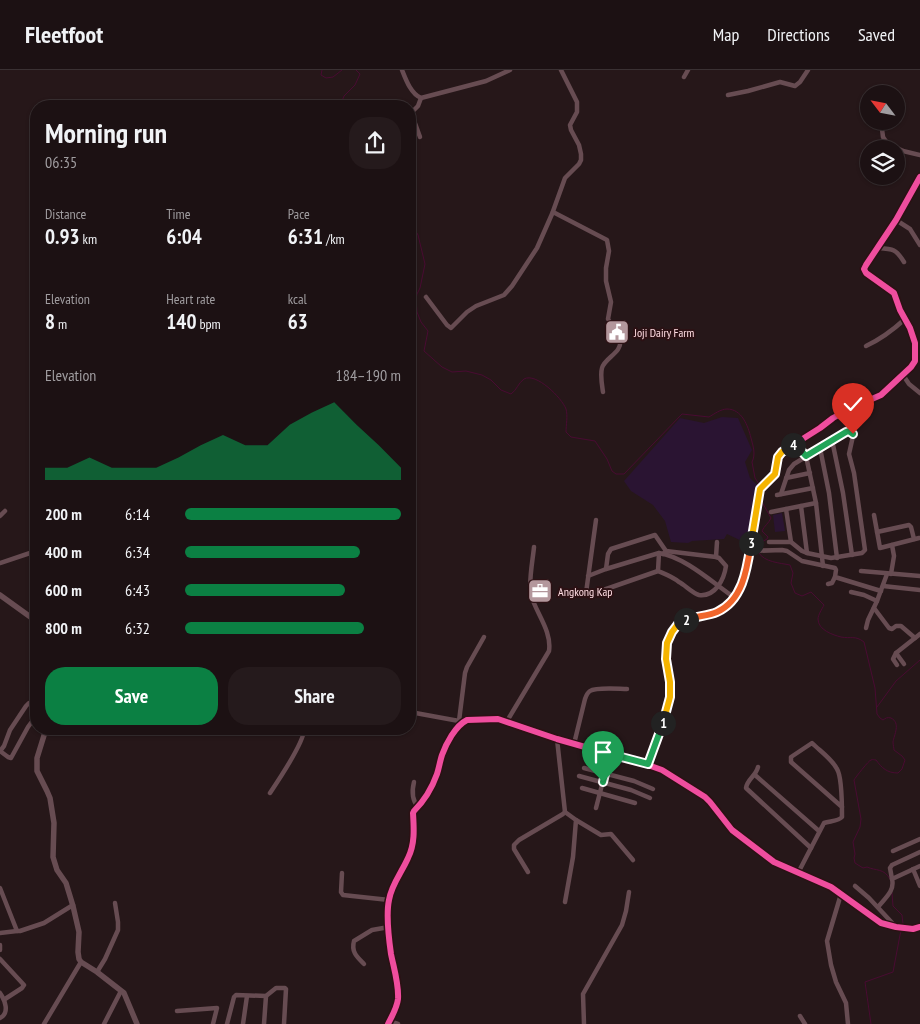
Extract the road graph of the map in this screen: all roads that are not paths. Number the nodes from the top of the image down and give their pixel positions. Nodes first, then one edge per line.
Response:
1 (402, 70) edge
2 (510, 70) edge
3 (561, 70) edge
4 (688, 70) edge
5 (808, 70) edge
6 (684, 76) dead end
7 (728, 95) dead end
8 (421, 98) junction
9 (416, 108) edge
10 (416, 126) edge
11 (882, 130) edge
12 (420, 137) dead end
13 (920, 155) edge
14 (920, 177) edge
15 (553, 212) junction
16 (896, 220) junction
17 (920, 246) edge
18 (878, 248) junction
19 (904, 262) dead end
20 (426, 297) dead end
21 (905, 319) junction
22 (866, 346) dead end
23 (903, 375) junction
24 (603, 392) dead end
25 (920, 393) edge
26 (832, 440) junction
27 (795, 444) junction
28 (820, 448) junction
29 (806, 456) junction
30 (810, 473) junction
31 (786, 478) junction
32 (813, 488) junction
33 (816, 503) junction
34 (801, 506) junction
35 (786, 509) junction
36 (0, 512) edge
37 (771, 512) dead end
38 (874, 515) dead end
39 (0, 516) edge
40 (596, 520) dead end
41 (877, 532) junction
42 (917, 538) edge
43 (717, 542) dead end
44 (769, 542) dead end
45 (791, 542) junction
46 (892, 545) junction
47 (534, 547) dead end
48 (750, 550) junction
49 (662, 553) junction
50 (30, 554) edge
51 (807, 554) junction
52 (852, 555) junction
53 (716, 557) junction
54 (823, 557) junction
55 (837, 558) junction
56 (0, 564) edge
57 (824, 566) junction
58 (606, 568) junction
59 (658, 571) junction
60 (861, 571) dead end
61 (889, 574) junction
62 (588, 576) junction
63 (920, 576) edge
64 (835, 577) junction
65 (828, 584) dead end
66 (719, 587) junction
67 (882, 589) junction
68 (920, 590) edge
69 (851, 592) dead end
70 (0, 595) edge
71 (735, 598) junction
72 (878, 601) junction
73 (874, 608) junction
74 (30, 617) edge
75 (866, 628) dead end
76 (920, 634) edge
77 (484, 637) dead end
78 (915, 638) junction
79 (896, 653) junction
80 (904, 664) dead end
81 (897, 665) dead end
82 (627, 689) dead end
83 (30, 704) edge
84 (416, 713) edge
85 (461, 721) junction
86 (507, 721) junction
87 (30, 725) edge
88 (44, 735) edge
89 (303, 735) edge
90 (557, 739) junction
91 (574, 744) junction
92 (0, 751) edge
93 (610, 754) junction
94 (648, 764) junction
95 (584, 768) dead end
96 (758, 768) dead end
97 (605, 773) junction
98 (755, 775) junction
99 (578, 776) dead end
100 (414, 782) dead end
101 (603, 782) junction
102 (582, 788) dead end
103 (653, 789) dead end
104 (270, 793) dead end
105 (600, 793) junction
106 (650, 798) dead end
107 (635, 803) dead end
108 (418, 807) junction
109 (842, 807) junction
110 (596, 808) dead end
111 (565, 812) junction
112 (576, 820) junction
113 (819, 832) junction
114 (920, 839) edge
115 (811, 848) junction
116 (893, 851) dead end
117 (920, 852) edge
118 (633, 860) dead end
119 (920, 866) edge
120 (913, 869) junction
121 (528, 872) dead end
122 (342, 873) dead end
123 (798, 873) junction
124 (893, 881) junction
125 (855, 886) dead end
126 (920, 886) edge
127 (0, 888) edge
128 (629, 892) dead end
129 (841, 894) junction
130 (389, 900) junction
131 (565, 902) dead end
132 (115, 903) dead end
133 (72, 905) junction
134 (878, 907) junction
135 (389, 927) junction
136 (920, 927) edge
137 (898, 928) junction
138 (17, 931) junction
139 (0, 933) edge
140 (0, 945) edge
141 (0, 950) edge
142 (0, 959) edge
143 (81, 962) junction
144 (364, 964) dead end
145 (97, 972) junction
146 (122, 991) junction
147 (0, 993) edge
148 (247, 996) junction
149 (266, 996) junction
150 (5, 999) junction
151 (177, 1012) dead end
152 (800, 1016) dead end
153 (0, 1018) edge
154 (389, 1023) edge
155 (44, 1024) edge
156 (104, 1024) edge
157 (137, 1024) edge
158 (213, 1024) edge
159 (227, 1024) edge
160 (243, 1024) edge
161 (264, 1024) edge
162 (284, 1024) edge
163 (398, 1024) edge
164 (584, 1024) edge
165 (805, 1024) edge
166 (848, 1024) edge

1 - 8 street
2 - 8 street
3 - 15 street
4 - 6 street
5 - 7 street
8 - 9 street
10 - 12 street
11 - 13 street
14 - 16 street
15 - 20 street
15 - 24 street
16 - 17 street
16 - 18 street
18 - 19 street
18 - 21 street
21 - 22 street
21 - 23 street
23 - 25 street
23 - 27 street
26 - 28 street
26 - 52 street
26 - 52 street
27 - 29 street
27 - 48 street
28 - 29 street
28 - 55 street
29 - 30 street
29 - 31 street
30 - 31 street
30 - 32 street
31 - 32 street
32 - 33 street
33 - 34 street
33 - 54 street
34 - 35 street
34 - 51 street
35 - 37 street
35 - 45 street
36 - 39 street
38 - 41 street
40 - 62 street
41 - 42 street
41 - 46 street
42 - 46 street
43 - 53 street
44 - 45 street
45 - 51 street
46 - 61 street
47 - 86 street
48 - 57 street
48 - 71 street
49 - 53 street
49 - 58 street
49 - 58 street
49 - 59 street
49 - 66 street
50 - 56 street
51 - 54 street
52 - 55 street
53 - 66 street
54 - 55 street
54 - 57 street
57 - 64 street
58 - 62 street
59 - 62 street
59 - 66 street
60 - 61 street
61 - 63 street
61 - 67 street
64 - 65 street
64 - 67 street
66 - 71 street
67 - 68 street
67 - 72 street
69 - 72 street
70 - 74 street
71 - 94 street
72 - 73 street
73 - 75 street
73 - 78 street
76 - 78 street
77 - 85 street
78 - 79 street
79 - 80 street
79 - 81 street
82 - 91 street
83 - 92 street
84 - 85 street
85 - 86 street
85 - 108 street
86 - 90 street
87 - 92 street
88 - 133 street
89 - 104 street
90 - 91 street
90 - 111 street
91 - 93 street
93 - 94 street
93 - 97 street
94 - 123 street
95 - 97 street
96 - 98 street
97 - 101 street
97 - 103 street
98 - 113 street
98 - 115 street
99 - 101 street
100 - 108 street
101 - 105 street
101 - 106 street
102 - 105 street
105 - 107 street
105 - 110 street
108 - 130 street
109 - 109 street
109 - 113 street
111 - 112 street
111 - 121 street
112 - 118 street
112 - 131 street
113 - 115 street
114 - 116 street
115 - 123 street
117 - 124 street
119 - 120 street
120 - 124 street
120 - 126 street
122 - 130 street
123 - 129 street
124 - 134 street
125 - 134 street
127 - 138 street
128 - 164 street
129 - 137 street
129 - 166 street
130 - 135 street
132 - 145 street
133 - 138 street
133 - 143 street
134 - 137 street
135 - 144 street
135 - 154 street
136 - 137 street
138 - 139 street
140 - 141 street
142 - 150 street
143 - 145 street
143 - 155 street
145 - 146 street
146 - 156 street
146 - 157 street
147 - 150 street
148 - 149 street
148 - 159 street
148 - 160 street
149 - 161 street
149 - 162 street
150 - 153 street
151 - 158 street
152 - 165 street
154 - 163 street

